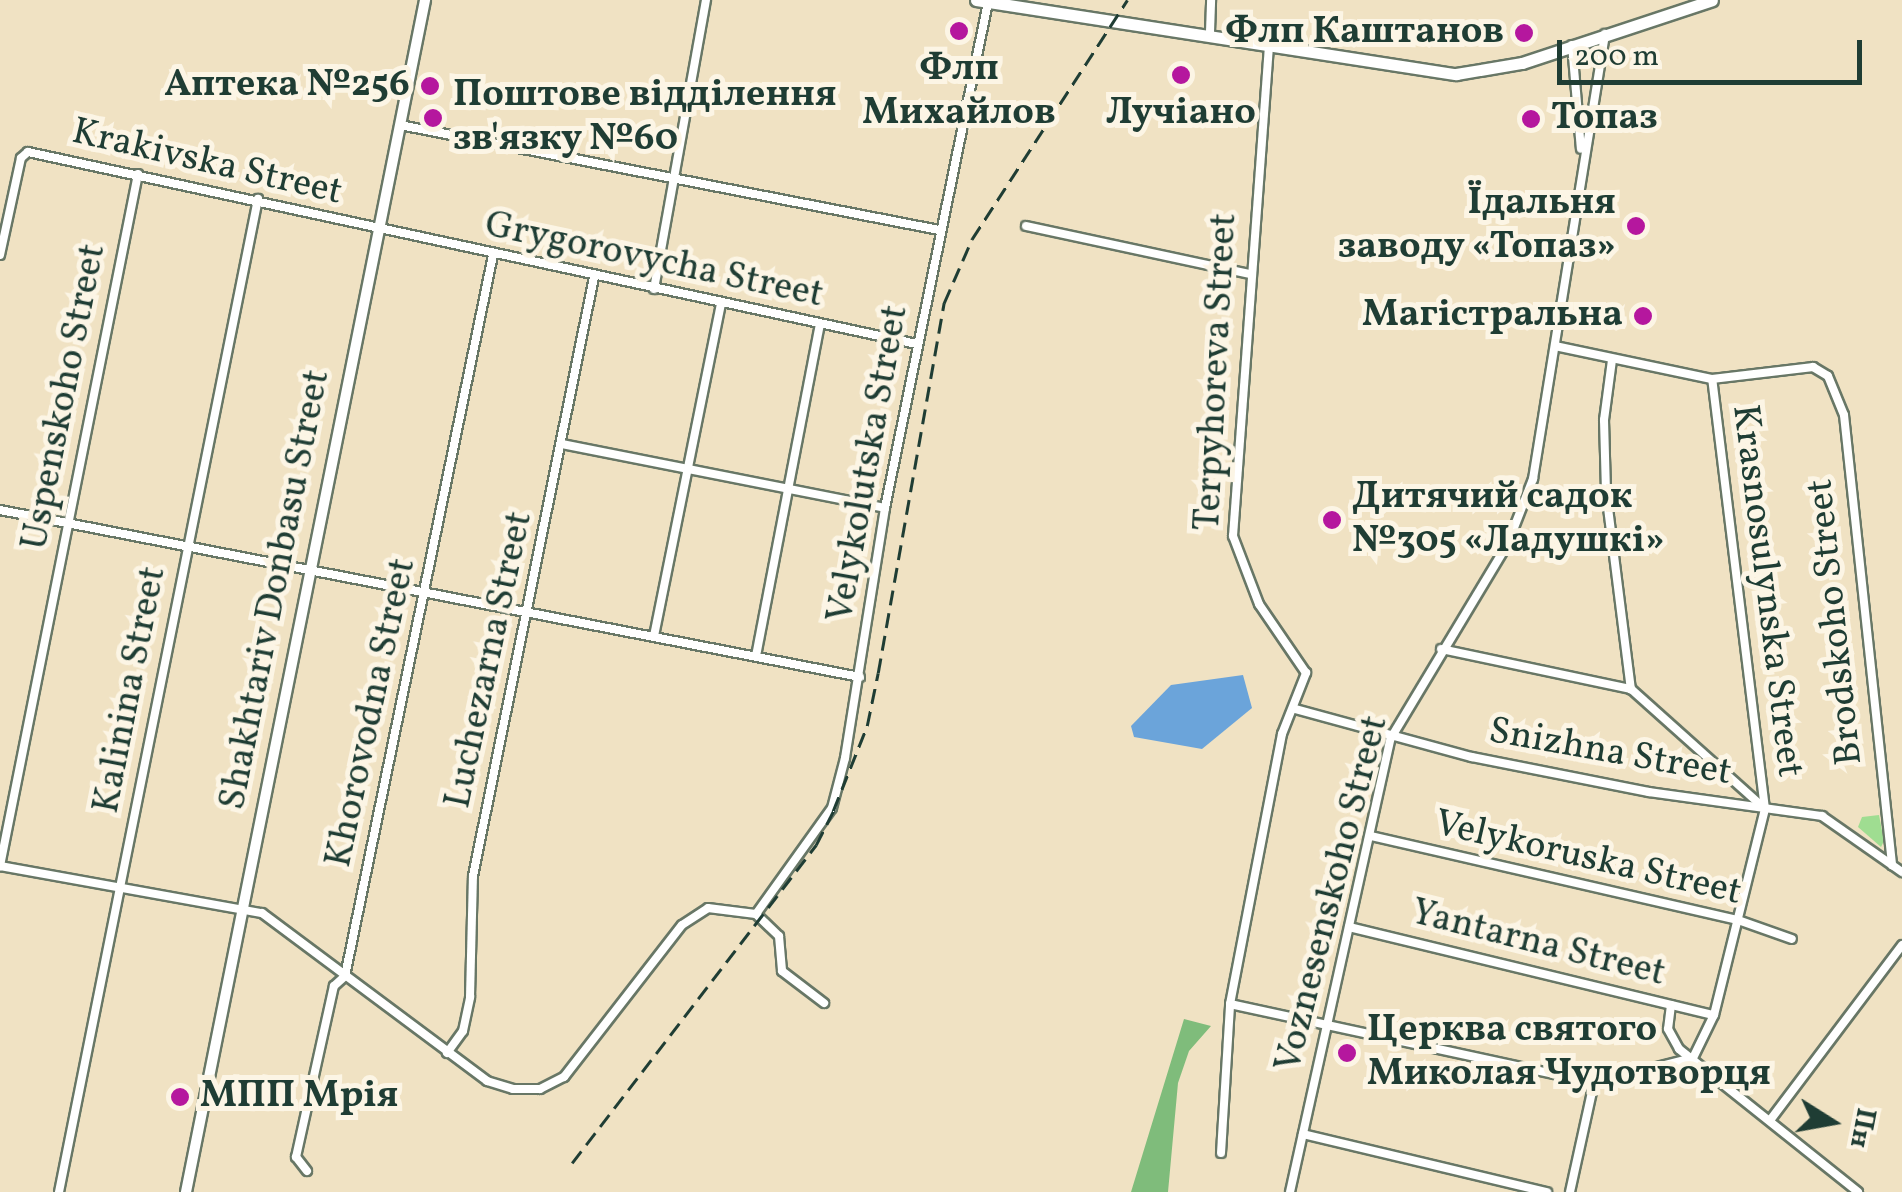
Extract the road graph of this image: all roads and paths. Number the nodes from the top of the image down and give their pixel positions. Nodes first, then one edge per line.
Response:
1 (425, 0) edge
2 (706, 0) edge
3 (1211, 0) edge
4 (1712, 0) edge
5 (982, 1) edge
6 (1210, 32) junction
7 (1605, 34) junction
8 (1268, 43) junction
9 (1572, 46) junction
10 (400, 124) junction
11 (1582, 163) junction
12 (138, 174) junction
13 (675, 177) junction
14 (258, 199) junction
15 (1026, 226) dead end
16 (938, 230) junction
17 (379, 231) junction
18 (0, 255) edge
19 (492, 255) junction
20 (1250, 274) junction
21 (594, 276) junction
22 (654, 289) junction
23 (721, 303) junction
24 (820, 324) junction
25 (917, 344) junction
26 (1555, 346) junction
27 (1612, 360) junction
28 (1712, 380) junction
29 (562, 444) junction
30 (688, 469) junction
31 (787, 488) junction
32 (884, 508) junction
33 (0, 510) edge
34 (68, 522) junction
35 (189, 545) junction
36 (310, 569) junction
37 (425, 591) junction
38 (529, 612) junction
39 (654, 636) junction
40 (1441, 649) junction
41 (756, 656) junction
42 (860, 677) junction
43 (1632, 689) junction
44 (1295, 709) junction
45 (1392, 738) junction
46 (1765, 809) junction
47 (1371, 836) junction
48 (1892, 865) junction
49 (0, 866) edge
50 (1902, 872) edge
51 (120, 888) junction
52 (242, 911) junction
53 (756, 914) junction
54 (1738, 920) junction
55 (1350, 927) junction
56 (1792, 939) dead end
57 (1902, 945) edge
58 (345, 976) junction
59 (824, 1003) dead end
60 (1230, 1004) junction
61 (1671, 1004) junction
62 (1714, 1015) junction
63 (1328, 1024) junction
64 (447, 1053) junction
65 (1693, 1058) junction
66 (1594, 1084) junction
67 (1771, 1119) junction
68 (1304, 1134) junction
69 (1221, 1153) dead end
70 (306, 1171) dead end
71 (59, 1192) edge
72 (186, 1192) edge
73 (1290, 1192) edge
74 (1547, 1192) edge
75 (1570, 1192) edge
76 (1858, 1192) edge

1 - 10 street, Shakhtariv Donbasu Street
2 - 13 street
3 - 6 street
4 - 7 main road
5 - 6 main road
5 - 16 street, Velykolutska Street
6 - 8 main road
7 - 9 main road
7 - 11 street, Voznesenskoho Street
8 - 9 main road
8 - 20 street, Terpyhoreva Street
9 - 11 street, Voznesenskoho Street
10 - 13 street
10 - 17 street, Shakhtariv Donbasu Street
11 - 26 street, Voznesenskoho Street
12 - 14 street, Krakivska Street
12 - 18 street, Krakivska Street
12 - 34 street, Uspenskoho Street
13 - 16 street
13 - 22 street
14 - 17 street, Krakivska Street
14 - 35 street, Kalinina Street
15 - 20 street
16 - 25 street, Velykolutska Street
17 - 19 street, Grygorovycha Street
17 - 36 street, Shakhtariv Donbasu Street
19 - 21 street, Grygorovycha Street
19 - 37 street, Khorovodna Street
20 - 44 street, Terpyhoreva Street
21 - 22 street, Grygorovycha Street
21 - 29 street, Luchezarna Street
22 - 23 street, Grygorovycha Street
23 - 24 street, Grygorovycha Street
23 - 30 street
24 - 25 street, Grygorovycha Street
24 - 31 street
25 - 32 street, Velykolutska Street
26 - 27 street
26 - 40 street, Voznesenskoho Street
27 - 28 street
27 - 43 street
28 - 46 street, Krasnosulynska Street
28 - 48 street, Brodskoho Street
29 - 30 street
29 - 38 street, Luchezarna Street
30 - 31 street
30 - 39 street
31 - 32 street
31 - 41 street
32 - 42 street, Velykolutska Street
33 - 34 street
34 - 35 street
34 - 49 street, Uspenskoho Street
35 - 36 street
35 - 51 street, Kalinina Street
36 - 37 street
36 - 52 street, Shakhtariv Donbasu Street
37 - 38 street
37 - 58 street, Khorovodna Street
38 - 39 street
38 - 64 street, Luchezarna Street
39 - 41 street
40 - 43 street
40 - 45 street, Voznesenskoho Street
41 - 42 street
42 - 53 street, Velykolutska Street
43 - 46 street
44 - 45 street, Snizhna Street
44 - 60 street, Terpyhoreva Street
45 - 46 street, Snizhna Street
45 - 47 street, Voznesenskoho Street
46 - 48 street, Snizhna Street
46 - 54 street
47 - 54 street, Velykoruska Street
47 - 55 street, Voznesenskoho Street
48 - 50 street, Snizhna Street
49 - 51 street
51 - 52 street
51 - 71 street, Kalinina Street
52 - 58 street
52 - 72 street, Shakhtariv Donbasu Street
53 - 59 street
53 - 64 street
54 - 56 street, Velykoruska Street
54 - 62 street
55 - 61 street, Yantarna Street
55 - 63 street, Voznesenskoho Street
57 - 67 street
58 - 64 street
58 - 70 street, Khorovodna Street
60 - 63 street
60 - 69 street, Terpyhoreva Street
61 - 62 street, Yantarna Street
61 - 65 street
62 - 65 street
63 - 66 street
63 - 68 street, Voznesenskoho Street
65 - 66 street
65 - 67 street
66 - 75 street
67 - 76 street
68 - 73 street, Voznesenskoho Street
68 - 74 street

